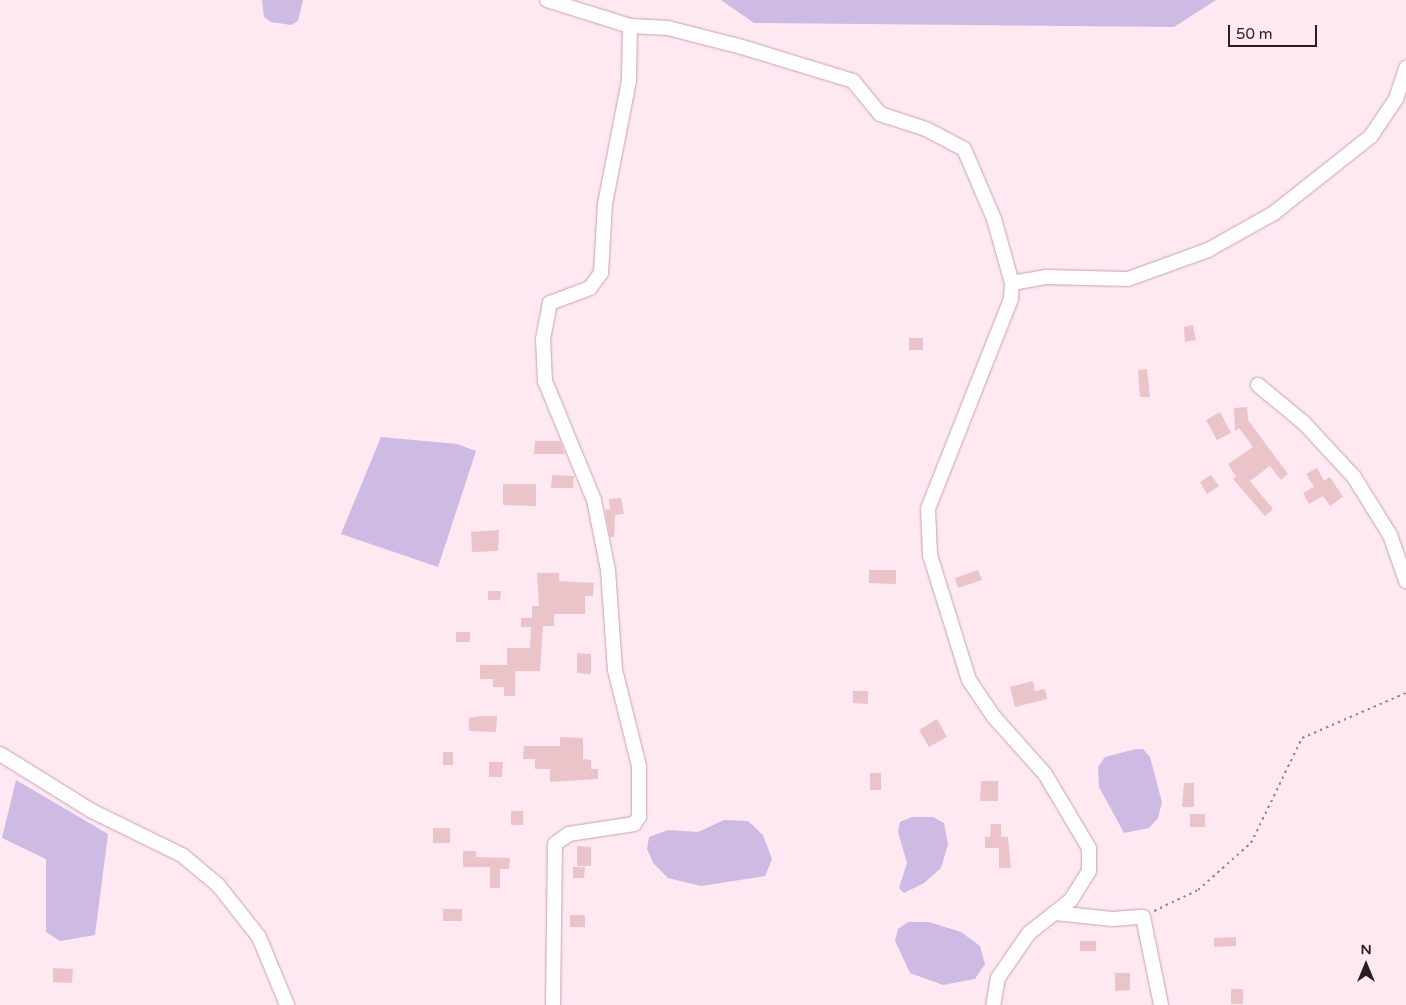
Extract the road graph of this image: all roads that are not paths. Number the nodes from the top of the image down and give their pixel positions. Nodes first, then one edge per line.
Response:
1 (547, 0) edge
2 (630, 26) junction
3 (1406, 68) edge
4 (1012, 283) junction
5 (1258, 385) dead end
6 (1406, 581) edge
7 (0, 754) edge
8 (1055, 913) junction
9 (287, 1005) edge
10 (553, 1005) edge
11 (993, 1005) edge
12 (1161, 1005) edge

1 - 2 street
2 - 4 street
2 - 10 street
3 - 4 street
4 - 8 street
5 - 6 street
7 - 9 street
8 - 11 street
8 - 12 street

